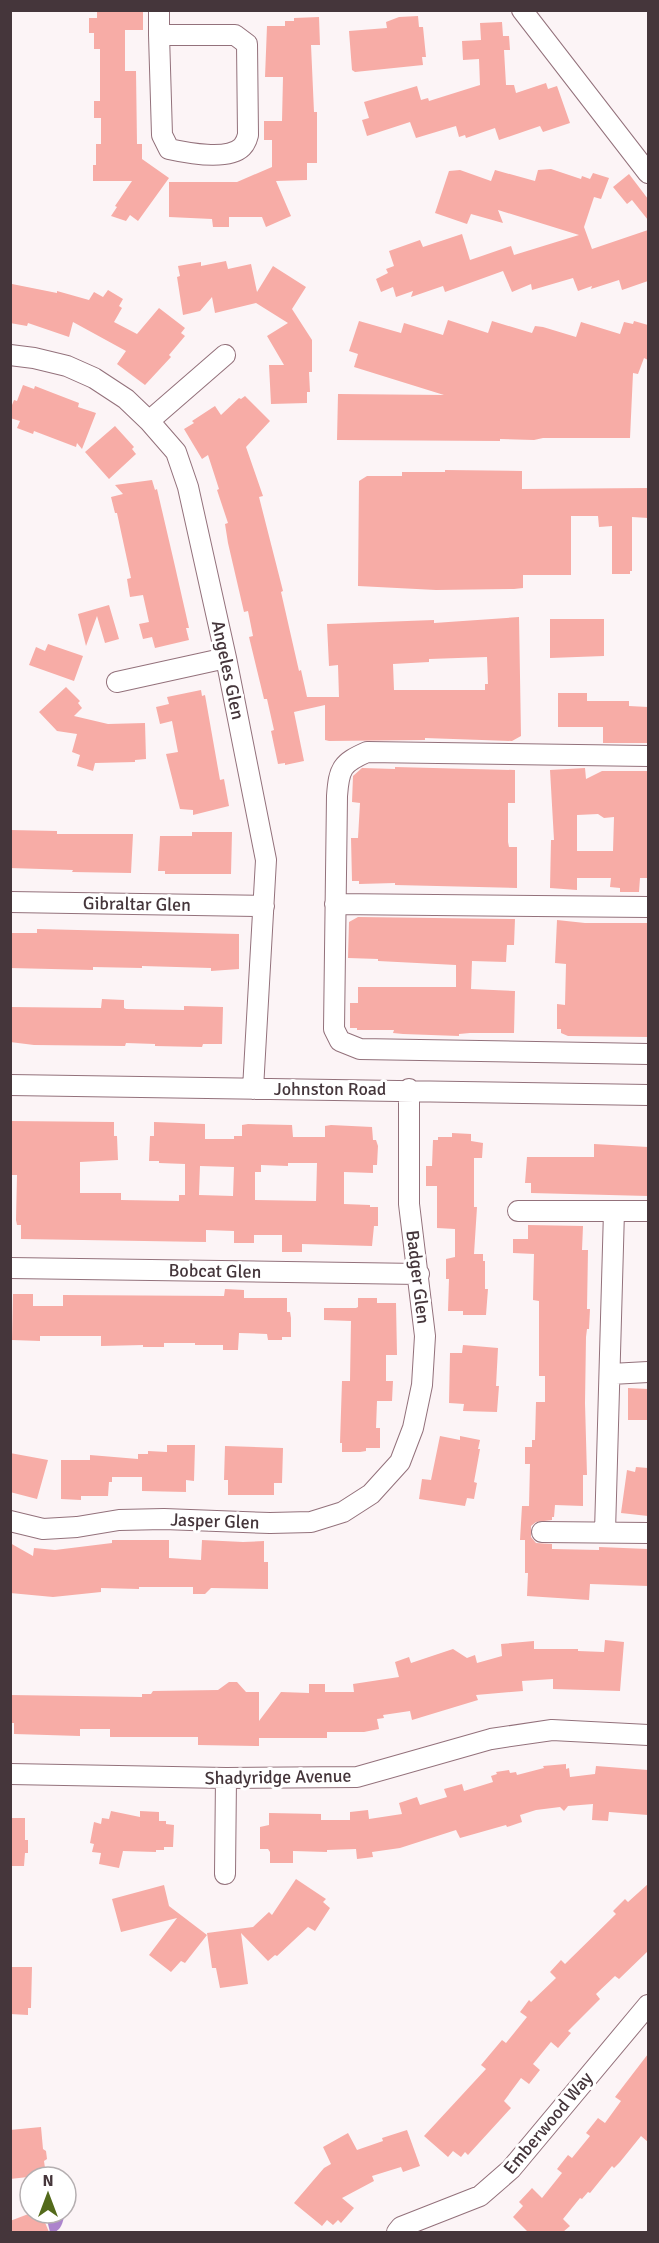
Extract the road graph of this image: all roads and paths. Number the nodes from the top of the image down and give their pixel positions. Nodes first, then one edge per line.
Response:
1 (159, 10) edge
2 (522, 10) edge
3 (159, 35) junction
4 (648, 173) edge
5 (10, 355) edge
6 (225, 355) dead end
7 (149, 421) junction
8 (226, 658) junction
9 (117, 682) dead end
10 (648, 756) edge
11 (10, 902) edge
12 (335, 904) junction
13 (264, 906) junction
14 (648, 907) edge
15 (648, 1054) edge
16 (10, 1085) edge
17 (253, 1089) junction
18 (409, 1089) junction
19 (648, 1095) edge
20 (518, 1211) dead end
21 (614, 1211) junction
22 (648, 1211) edge
23 (10, 1268) edge
24 (419, 1274) junction
25 (648, 1372) edge
26 (611, 1374) junction
27 (400, 1462) joint
28 (10, 1521) edge
29 (542, 1532) dead end
30 (605, 1532) junction
31 (648, 1533) edge
32 (648, 1736) edge
33 (10, 1774) edge
34 (226, 1778) junction
35 (225, 1874) dead end
36 (648, 2005) edge
37 (397, 2232) edge

1 - 3 street
2 - 4 street
3 - 3 street
5 - 7 street, Angeles Glen
6 - 7 street
7 - 8 street, Angeles Glen
8 - 9 street
8 - 13 street, Angeles Glen
10 - 12 street
11 - 13 street, Gibraltar Glen
12 - 14 street
12 - 15 street
13 - 17 street, Angeles Glen
16 - 17 street, Johnston Road
17 - 18 street, Johnston Road
18 - 19 street, Johnston Road
18 - 24 street, Badger Glen
20 - 21 street
21 - 22 street
21 - 26 street
23 - 24 street, Bobcat Glen
24 - 27 street, Badger Glen
25 - 26 street
26 - 30 street
27 - 28 street, Jasper Glen
29 - 30 street
30 - 31 street
32 - 34 street, Shadyridge Avenue
33 - 34 street, Shadyridge Avenue
34 - 35 street
36 - 37 street, Emberwood Way

